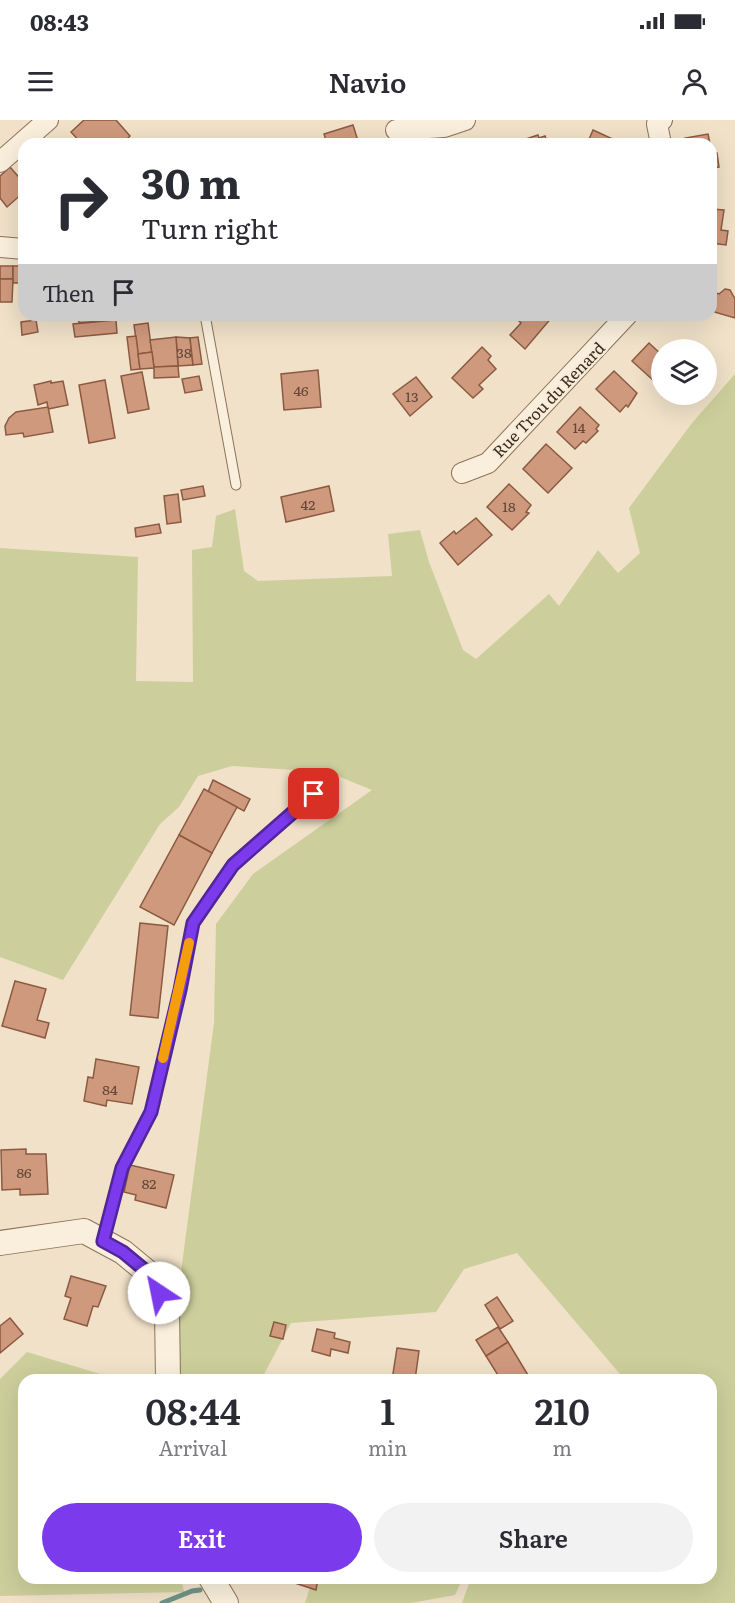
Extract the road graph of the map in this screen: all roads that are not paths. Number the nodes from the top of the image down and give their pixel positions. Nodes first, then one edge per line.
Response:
1 (48, 120) edge
2 (465, 120) edge
3 (655, 121) edge
4 (396, 130) dead end
5 (27, 138) edge
6 (659, 138) edge
7 (18, 146) edge
8 (0, 162) edge
9 (0, 247) edge
10 (18, 248) edge
11 (206, 321) edge
12 (621, 321) edge
13 (462, 474) dead end
14 (236, 485) dead end
15 (314, 794) dead end
16 (103, 1241) junction
17 (0, 1243) edge
18 (168, 1374) edge
19 (214, 1584) edge
20 (226, 1603) edge

1 - 5 street
2 - 4 street
3 - 6 street
7 - 8 street
9 - 10 street
11 - 14 lane
12 - 13 street, Rue Trou du Renard
15 - 16 lane
16 - 17 street
16 - 18 street
19 - 20 street

